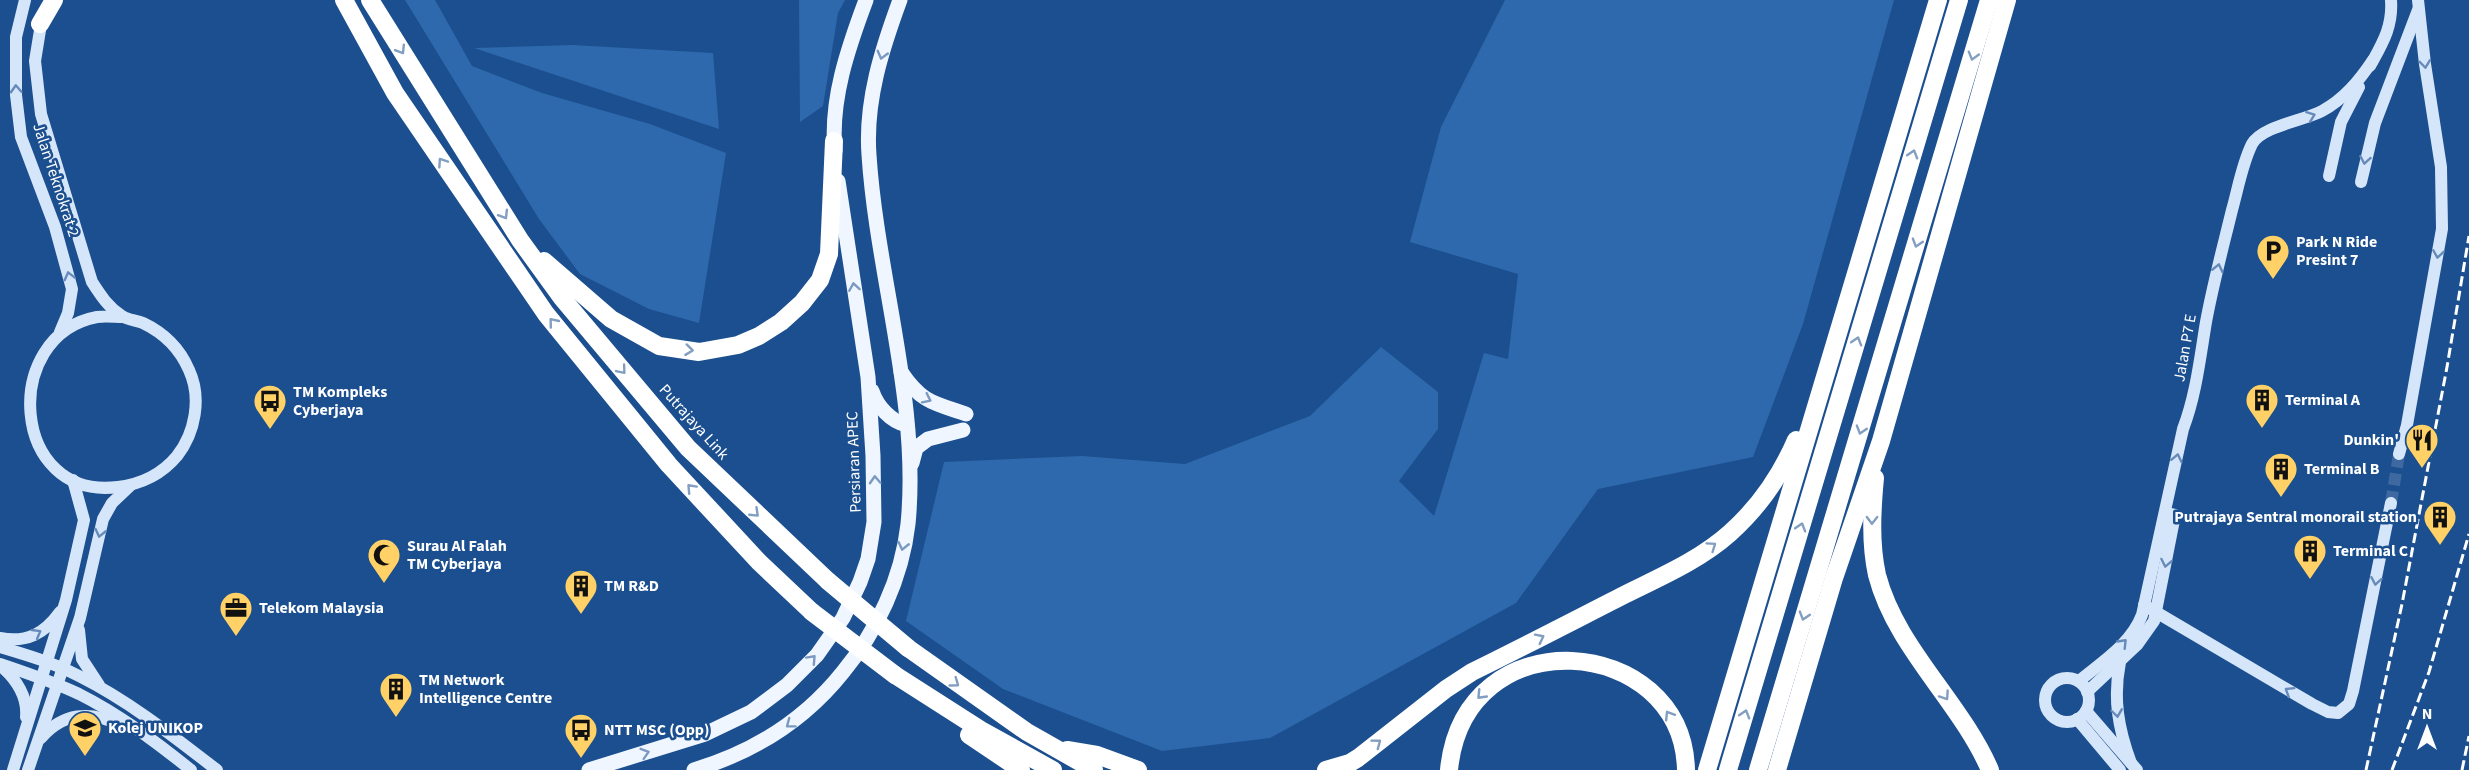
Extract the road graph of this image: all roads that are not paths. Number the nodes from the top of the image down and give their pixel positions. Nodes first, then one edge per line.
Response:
1 (25, 0) edge
2 (49, 0) edge
3 (54, 0) edge
4 (332, 0) edge
5 (344, 0) edge
6 (370, 0) edge
7 (866, 0) edge
8 (900, 0) edge
9 (1938, 0) edge
10 (1959, 0) edge
11 (1989, 0) edge
12 (2009, 0) edge
13 (2391, 0) edge
14 (2419, 3) edge
15 (40, 24) junction
16 (2373, 60) junction
17 (395, 93) junction
18 (834, 141) junction
19 (2329, 176) dead end
20 (2361, 182) dead end
21 (520, 240) junction
22 (124, 317) junction
23 (60, 332) junction
24 (1833, 345) junction
25 (899, 369) junction
26 (868, 377) junction
27 (898, 412) junction
28 (966, 414) dead end
29 (963, 430) dead end
30 (1881, 441) junction
31 (2399, 454) tunnel mouth
32 (873, 456) junction
33 (910, 471) junction
34 (73, 480) junction
35 (131, 485) junction
36 (2391, 503) tunnel mouth
37 (2170, 514) junction
38 (2145, 605) junction
39 (64, 607) junction
40 (2157, 611) junction
41 (81, 614) junction
42 (0, 638) edge
43 (0, 647) edge
44 (46, 662) junction
45 (2120, 662) junction
46 (0, 665) edge
47 (62, 668) junction
48 (898, 677) junction
49 (41, 678) junction
50 (2079, 681) junction
51 (56, 684) junction
52 (102, 689) junction
53 (2087, 692) junction
54 (2081, 715) junction
55 (25, 733) junction
56 (36, 743) junction
57 (158, 744) junction
58 (1095, 763) edge
59 (2134, 766) edge
60 (13, 770) edge
61 (28, 770) edge
62 (191, 770) edge
63 (218, 770) edge
64 (590, 770) edge
65 (694, 770) edge
66 (1021, 770) edge
67 (1053, 770) edge
68 (1129, 770) edge
69 (1138, 770) edge
70 (1326, 770) edge
71 (1449, 770) edge
72 (1686, 770) edge
73 (1707, 770) edge
74 (1728, 770) edge
75 (1758, 770) edge
76 (1777, 770) edge
77 (1990, 770) edge
78 (2120, 770) edge

23 -> 1 main road, Jalan Teknokrat 2
2 - 15 main road, Jalan Teknokrat 2
3 - 15 highway
4 - 17 highway
5 - 17 highway
6 -> 21 highway, Putrajaya Link
7 - 18 main road, Persiaran APEC
8 -> 25 main road
9 - 24 highway
74 -> 10 highway
11 -> 75 highway
12 - 30 highway
13 - 16 main road
14 -> 20 main road
14 -> 31 main road
15 - 22 main road, Jalan Teknokrat 2
16 - 19 main road
37 -> 16 main road, Jalan P7 E
48 -> 17 highway, bridge
21 -> 18 highway
26 -> 18 main road, Persiaran APEC
21 -> 58 highway, Putrajaya Link, bridge
22 - 23 main road
22 - 35 main road
23 - 34 main road
70 -> 24 highway
24 - 73 highway
25 - 27 main road
25 -> 28 main road
26 - 27 main road
26 - 32 main road, Persiaran APEC
27 - 32 main road
27 - 33 main road
29 - 33 main road
30 - 76 highway
30 -> 77 highway
64 -> 32 main road, Persiaran APEC
33 -> 65 main road
34 - 35 main road
34 - 39 main road
35 -> 41 main road
36 -> 40 main road
37 - 38 main road, Jalan P7 E
37 -> 40 main road, Jalan P7 E
38 - 40 main road
50 -> 38 main road, Jalan P7 E
42 -> 39 main road
39 - 44 main road
40 - 45 main road, Jalan P7 E
41 - 47 main road
41 - 52 main road
43 - 44 main road
44 - 47 main road
44 - 49 main road
45 - 53 main road, Jalan P7 E
45 -> 59 main road
46 - 49 main road
46 - 55 main road
47 - 51 main road
47 - 52 main road
48 - 66 highway
48 - 67 highway
49 - 51 main road
49 - 55 main road
50 - 53 main road
50 - 54 main road
51 - 56 main road
51 - 57 main road
52 - 63 main road
53 - 54 main road
54 - 59 main road
54 - 78 main road
55 - 60 main road
56 - 57 main road
56 - 61 main road
57 - 62 main road
58 - 68 highway
58 - 69 highway
72 -> 71 highway

